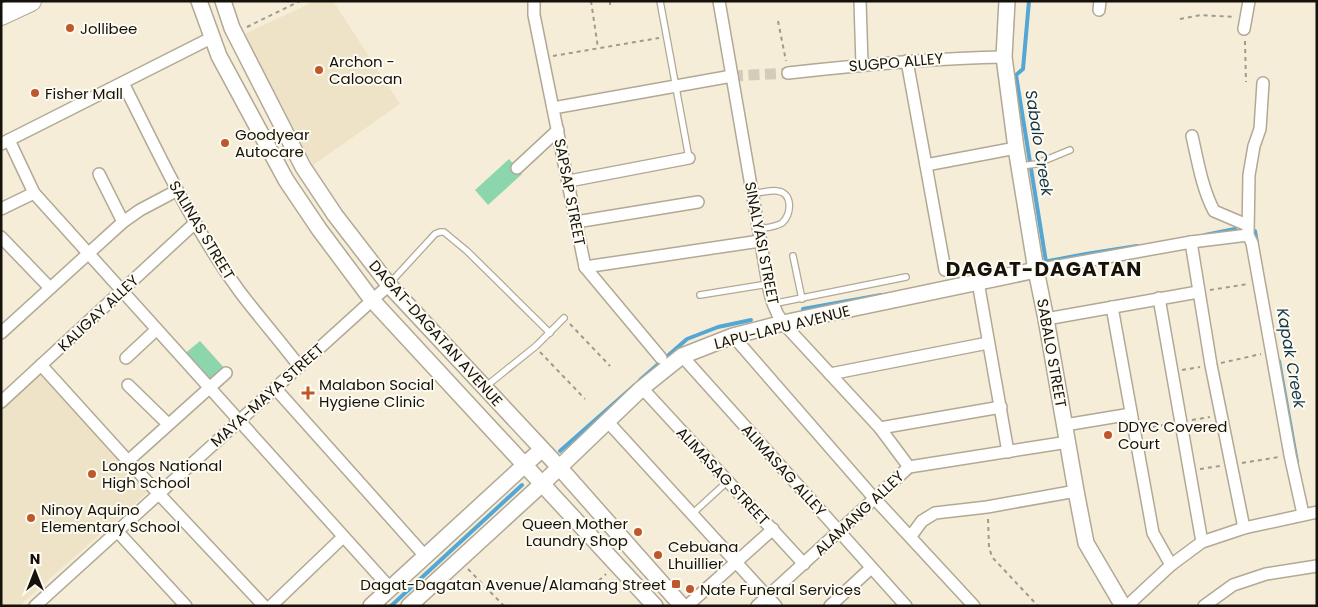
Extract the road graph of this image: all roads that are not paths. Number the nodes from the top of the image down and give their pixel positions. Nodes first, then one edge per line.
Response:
1 (31, 1) edge
2 (199, 1) edge
3 (222, 1) edge
4 (534, 1) edge
5 (660, 1) edge
6 (719, 1) edge
7 (860, 1) edge
8 (1007, 1) edge
9 (1249, 1) edge
10 (1, 15) edge
11 (1245, 23) road end
12 (211, 38) junction
13 (1004, 57) junction
14 (907, 61) junction
15 (862, 65) junction
16 (788, 73) tunnel mouth
17 (732, 76) junction
18 (123, 83) junction
19 (1263, 84) dead end
20 (676, 85) junction
21 (553, 108) junction
22 (558, 130) junction
23 (1192, 136) dead end
24 (5, 142) edge
25 (1016, 148) junction
26 (1070, 150) dead end
27 (689, 158) joint
28 (926, 165) junction
29 (1019, 167) junction
30 (517, 168) dead end
31 (99, 174) dead end
32 (569, 181) junction
33 (176, 190) junction
34 (34, 193) junction
35 (753, 194) junction
36 (698, 202) dead end
37 (1, 209) edge
38 (124, 222) junction
39 (576, 222) junction
40 (195, 223) junction
41 (758, 229) junction
42 (1247, 230) junction
43 (1, 237) edge
44 (760, 241) junction
45 (1191, 242) junction
46 (88, 254) junction
47 (793, 256) dead end
48 (585, 267) junction
49 (945, 270) dead end
50 (1036, 270) junction
51 (906, 277) dead end
52 (978, 282) junction
53 (768, 284) junction
54 (389, 285) junction
55 (50, 288) junction
56 (122, 291) junction
57 (1198, 292) junction
58 (700, 295) dead end
59 (802, 298) junction
60 (1159, 298) junction
61 (372, 300) junction
62 (772, 304) junction
63 (1112, 307) junction
64 (564, 318) road end
65 (1046, 320) junction
66 (783, 323) junction
67 (156, 330) junction
68 (1, 333) edge
69 (550, 333) junction
70 (733, 336) junction
71 (988, 343) junction
72 (682, 356) junction
73 (126, 358) dead end
74 (661, 358) dead end
75 (41, 365) junction
76 (299, 366) junction
77 (226, 373) dead end
78 (830, 374) junction
79 (128, 385) dead end
80 (209, 388) junction
81 (275, 388) junction
82 (484, 388) junction
83 (642, 388) junction
84 (2, 402) edge
85 (1000, 407) junction
86 (1131, 414) junction
87 (238, 421) junction
88 (608, 422) junction
89 (168, 424) junction
90 (1065, 425) junction
91 (880, 428) junction
92 (1068, 442) junction
93 (541, 450) junction
94 (1008, 452) junction
95 (128, 461) junction
96 (524, 465) junction
97 (559, 467) junction
98 (909, 467) junction
99 (728, 481) junction
100 (542, 484) junction
101 (1076, 491) junction
102 (158, 494) junction
103 (874, 498) junction
104 (1317, 512) edge
105 (692, 514) junction
106 (1303, 514) junction
107 (1244, 528) junction
108 (772, 529) junction
109 (117, 531) junction
110 (839, 532) junction
111 (911, 536) junction
112 (343, 537) junction
113 (1202, 542) junction
114 (425, 556) junction
115 (737, 563) junction
116 (804, 564) junction
117 (1172, 565) junction
118 (1317, 566) edge
119 (871, 568) junction
120 (390, 588) junction
121 (768, 596) junction
122 (38, 605) edge
123 (834, 605) edge
124 (186, 606) edge
125 (264, 606) edge
126 (271, 606) edge
127 (371, 606) edge
128 (409, 606) edge
129 (655, 606) edge
130 (682, 606) edge
131 (687, 606) edge
132 (757, 606) edge
133 (776, 606) edge
134 (906, 606) edge
135 (974, 606) edge
136 (1123, 606) edge
137 (1127, 606) edge
138 (1204, 606) edge

1 - 10 highway
2 - 12 main road, DAGAT-DAGATAN AVENUE
3 - 54 main road, DAGAT-DAGATAN AVENUE
4 - 21 street, SAPSAP STREET
5 - 20 lane
6 - 17 street, SINALYASI STREET
7 - 15 street
8 - 13 main road, SABALO STREET
9 - 11 street
12 - 18 street
12 - 61 main road, DAGAT-DAGATAN AVENUE
13 - 14 street, SUGPO ALLEY
13 - 25 main road, SABALO STREET
14 - 15 street, SUGPO ALLEY
14 - 28 street
15 - 16 street, SUGPO ALLEY
17 - 20 street
17 - 35 street, SINALYASI STREET
18 - 24 street
18 - 33 street, SALINAS STREET
19 - 42 street
20 - 21 street
20 - 27 lane
21 - 22 street, SAPSAP STREET
22 - 30 street
22 - 32 street, SAPSAP STREET
23 - 42 street
24 - 34 street
25 - 28 street
25 - 29 main road, SABALO STREET
26 - 29 lane
27 - 32 street
28 - 49 street
29 - 50 main road, SABALO STREET
31 - 38 street
32 - 39 street, SAPSAP STREET
33 - 38 street
33 - 40 street, SALINAS STREET
34 - 37 street
34 - 46 street
35 - 41 street, SINALYASI STREET
35 - 41 lane
36 - 39 street
38 - 46 street
39 - 48 street, SAPSAP STREET
40 - 56 street, KALIGAY ALLEY
40 - 76 street, SALINAS STREET
41 - 44 street, SINALYASI STREET
42 - 45 street, LAPU-LAPU AVENUE
42 - 106 street
43 - 55 street
44 - 48 street
44 - 53 street, SINALYASI STREET
45 - 50 street, LAPU-LAPU AVENUE
45 - 57 street
46 - 55 street
46 - 56 street
47 - 59 lane
48 - 74 street, SAPSAP STREET
50 - 52 main road, LAPU-LAPU AVENUE
50 - 65 main road, SABALO STREET
51 - 59 lane
52 - 66 main road, LAPU-LAPU AVENUE
52 - 71 street
53 - 58 lane
53 - 62 street, SINALYASI STREET
54 - 61 street, MAYA-MAYA STREET
54 - 69 lane
54 - 82 main road, DAGAT-DAGATAN AVENUE
55 - 68 street
56 - 67 street
56 - 75 street, KALIGAY ALLEY
57 - 60 street
57 - 107 street
59 - 62 lane
60 - 63 street
60 - 113 street
61 - 76 street, MAYA-MAYA STREET
61 - 96 main road, DAGAT-DAGATAN AVENUE
62 - 66 street, SINALYASI STREET
63 - 65 street
63 - 86 street
64 - 69 lane
65 - 90 main road, SABALO STREET
66 - 70 main road, LAPU-LAPU AVENUE
66 - 78 street, SINALYASI STREET
67 - 73 street
67 - 80 street
69 - 82 lane
70 - 72 main road, LAPU-LAPU AVENUE
70 - 103 street
71 - 78 street
71 - 85 street
72 - 83 main road, LAPU-LAPU AVENUE
72 - 110 street, ALIMASAG ALLEY
75 - 84 street, KALIGAY ALLEY
75 - 95 street
76 - 81 street, MAYA-MAYA STREET
77 - 80 street
78 - 91 street, SINALYASI STREET
79 - 89 street
80 - 87 street
80 - 89 street
81 - 87 street, MAYA-MAYA STREET
81 - 114 street
82 - 93 main road, DAGAT-DAGATAN AVENUE
83 - 88 main road, LAPU-LAPU AVENUE
83 - 99 street, ALIMASAG STREET
85 - 91 street
85 - 94 street
86 - 90 street
86 - 117 street
87 - 102 street, MAYA-MAYA STREET
87 - 112 street
88 - 97 main road, LAPU-LAPU AVENUE
88 - 105 street
89 - 95 street
90 - 92 main road, SABALO STREET
91 - 98 street, SINALYASI STREET
92 - 94 street, ALAMANG ALLEY
92 - 101 main road, SABALO STREET
93 - 96 main road
93 - 97 main road, DAGAT-DAGATAN AVENUE
94 - 98 street, ALAMANG ALLEY
95 - 102 street
96 - 100 main road, DAGAT-DAGATAN AVENUE
96 - 114 main road
97 - 100 main road, LAPU-LAPU AVENUE
97 - 130 main road, DAGAT-DAGATAN AVENUE
98 - 103 street, ALAMANG ALLEY
99 - 105 lane
99 - 108 street, ALIMASAG STREET
100 - 128 main road, LAPU-LAPU AVENUE
100 - 129 main road, DAGAT-DAGATAN AVENUE
101 - 111 street
101 - 136 main road, SABALO STREET
102 - 109 street, MAYA-MAYA STREET
102 - 125 street
103 - 110 street, ALAMANG ALLEY
103 - 111 street
104 - 106 street
105 - 115 street
106 - 107 street
107 - 113 street
108 - 115 street
108 - 116 street, ALIMASAG STREET
109 - 122 street, MAYA-MAYA STREET
109 - 124 street
110 - 116 street, ALAMANG ALLEY
110 - 119 street, ALIMASAG ALLEY
111 - 135 street
112 - 120 street
112 - 126 street
113 - 117 street
114 - 120 main road
115 - 121 street
115 - 131 street
116 - 121 street, ALAMANG ALLEY
117 - 137 street
118 - 138 street
119 - 123 street
119 - 134 street, ALIMASAG ALLEY
120 - 127 main road
121 - 132 street, ALAMANG ALLEY
121 - 133 street

